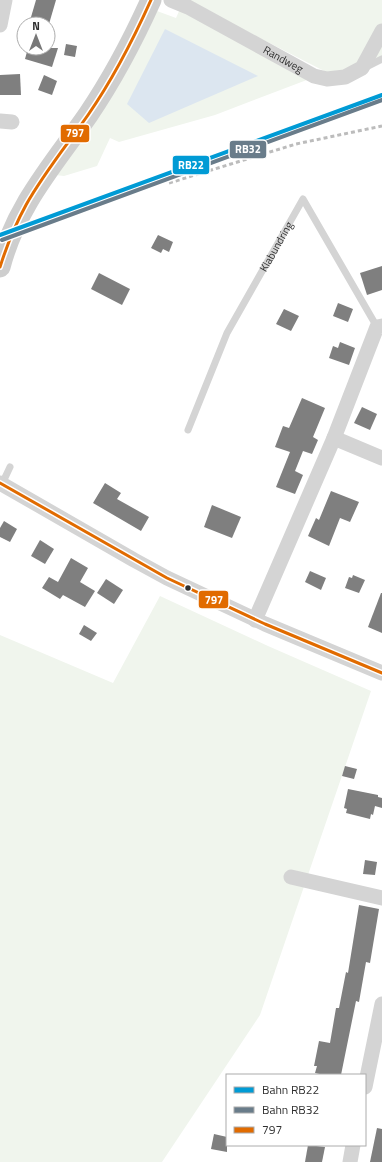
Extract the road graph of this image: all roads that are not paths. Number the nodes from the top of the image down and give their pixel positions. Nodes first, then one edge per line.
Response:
1 (5, 0) edge
2 (151, 0) edge
3 (171, 0) edge
4 (0, 25) edge
5 (382, 31) edge
6 (382, 59) edge
7 (362, 68) junction
8 (0, 267) edge
9 (379, 327) edge
10 (188, 430) dead end
11 (334, 438) junction
12 (382, 458) edge
13 (10, 467) dead end
14 (1, 483) edge
15 (255, 620) junction
16 (382, 673) edge
17 (291, 877) dead end
18 (382, 898) edge
19 (382, 1004) edge
20 (366, 1082) edge
21 (353, 1146) edge
22 (350, 1162) edge

1 - 4 street
2 - 8 main road
3 - 7 street, Randweg
5 - 7 street
6 - 7 lane
9 - 10 lane, Klabundring
9 - 11 street, Klabundring
11 - 12 street
11 - 15 street, Klabundring
13 - 14 lane
14 - 15 street
15 - 16 street
17 - 18 street
19 - 20 street
21 - 22 street

